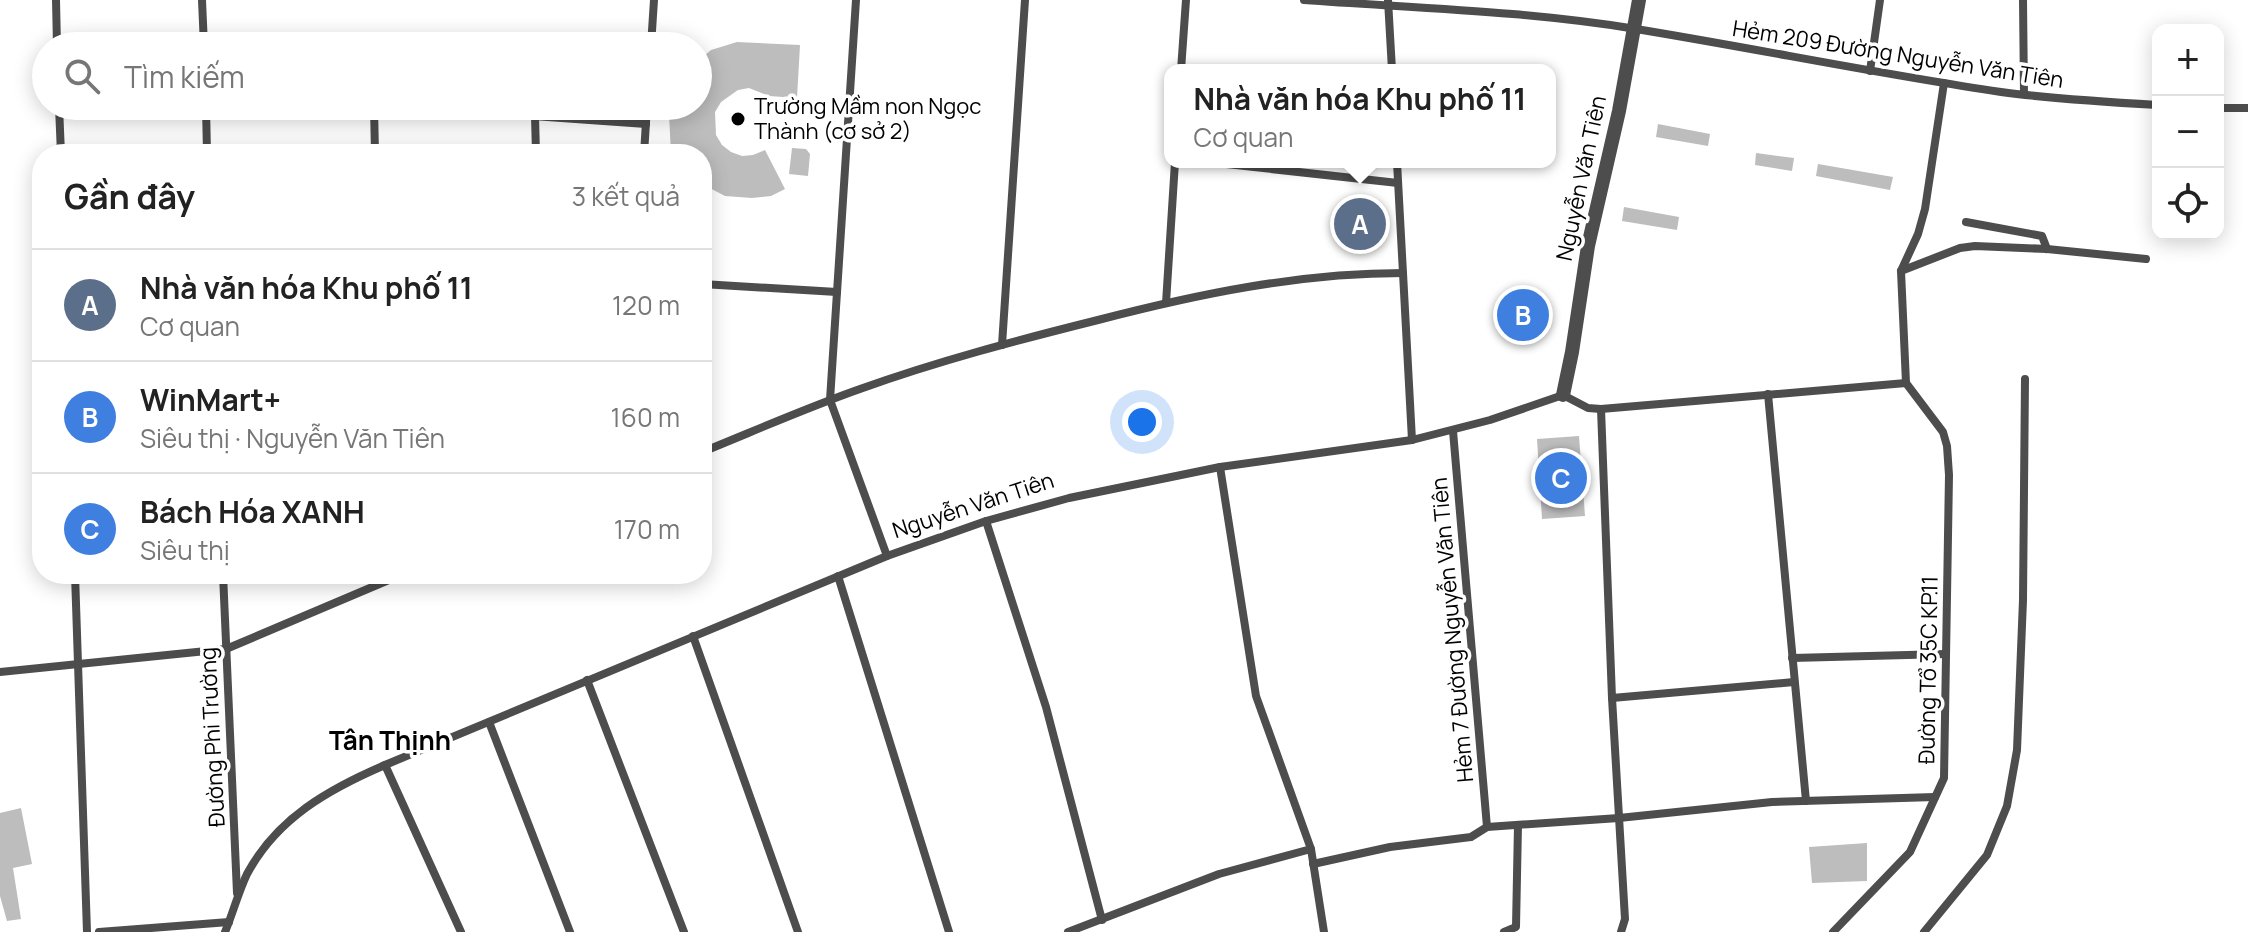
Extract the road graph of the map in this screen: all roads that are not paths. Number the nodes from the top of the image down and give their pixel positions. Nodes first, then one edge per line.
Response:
1 (56, 0) edge
2 (202, 0) edge
3 (654, 0) edge
4 (856, 0) edge
5 (1025, 0) edge
6 (1186, 0) edge
7 (1304, 0) edge
8 (1469, 0) edge
9 (1639, 0) edge
10 (1880, 0) edge
11 (2023, 0) edge
12 (1388, 3) edge
13 (1470, 12) junction
14 (1634, 29) junction
15 (57, 32) edge
16 (203, 32) edge
17 (652, 32) edge
18 (1181, 64) edge
19 (1392, 64) edge
20 (1870, 71) junction
21 (1944, 83) junction
22 (2024, 94) junction
23 (2152, 105) edge
24 (2224, 108) edge
25 (2248, 108) edge
26 (60, 120) edge
27 (206, 120) edge
28 (374, 120) edge
29 (535, 120) edge
30 (590, 120) edge
31 (646, 120) edge
32 (646, 124) junction
33 (61, 144) edge
34 (207, 144) edge
35 (375, 144) edge
36 (536, 144) edge
37 (645, 144) edge
38 (1175, 168) edge
39 (1262, 168) edge
40 (1397, 168) edge
41 (1398, 183) junction
42 (1966, 222) dead end
43 (2047, 249) junction
44 (2146, 259) dead end
45 (1901, 271) junction
46 (1403, 273) junction
47 (712, 285) edge
48 (837, 292) junction
49 (1166, 303) junction
50 (1002, 345) junction
51 (2025, 379) dead end
52 (1906, 383) junction
53 (1768, 394) junction
54 (1563, 395) junction
55 (830, 400) junction
56 (1601, 409) junction
57 (1453, 431) junction
58 (1412, 440) junction
59 (712, 448) edge
60 (1220, 467) junction
61 (986, 521) junction
62 (887, 556) junction
63 (838, 576) junction
64 (75, 584) edge
65 (223, 584) edge
66 (372, 584) edge
67 (693, 636) junction
68 (226, 649) junction
69 (1946, 654) junction
70 (1792, 658) junction
71 (78, 664) junction
72 (0, 672) edge
73 (587, 680) junction
74 (1794, 682) junction
75 (1612, 698) junction
76 (489, 722) junction
77 (385, 765) junction
78 (1935, 797) junction
79 (1806, 801) junction
80 (1619, 818) junction
81 (1518, 825) junction
82 (1487, 827) junction
83 (1311, 849) junction
84 (1313, 864) junction
85 (237, 898) junction
86 (1102, 920) junction
87 (229, 922) junction
88 (87, 932) edge
89 (99, 932) edge
90 (225, 932) edge
91 (461, 932) edge
92 (570, 932) edge
93 (684, 932) edge
94 (798, 932) edge
95 (949, 932) edge
96 (1068, 932) edge
97 (1324, 932) edge
98 (1504, 932) edge
99 (1621, 932) edge
100 (1833, 932) edge
101 (1924, 932) edge

1 - 15 street
2 - 16 street
3 - 17 street
4 - 48 street
5 - 50 street
6 - 18 street
7 - 12 street, Hẻm 209 Đường Nguyễn Văn Tiên
8 - 13 street
9 - 14 street, Nguyễn Văn Tiên
10 - 20 street
11 - 22 street
12 - 13 street, Hẻm 209 Đường Nguyễn Văn Tiên
12 - 19 street
13 - 14 street, Hẻm 209 Đường Nguyễn Văn Tiên
14 - 20 street, Hẻm 209 Đường Nguyễn Văn Tiên
14 - 54 street, Nguyễn Văn Tiên
20 - 21 street, Hẻm 209 Đường Nguyễn Văn Tiên
21 - 22 street, Hẻm 209 Đường Nguyễn Văn Tiên
21 - 45 street
22 - 23 street, Hẻm 209 Đường Nguyễn Văn Tiên
24 - 25 street
26 - 33 street
27 - 34 street
28 - 35 street
29 - 36 street
30 - 32 street
31 - 32 street
32 - 37 street
38 - 49 street
39 - 41 street
40 - 41 street
41 - 46 street
42 - 43 street
43 - 44 street
43 - 45 street
45 - 52 street
46 - 49 street
46 - 58 street
47 - 48 street
48 - 55 street
49 - 50 street
50 - 55 street
51 - 101 street
52 - 53 street
52 - 69 street, Đường Tổ 35C KP.11
53 - 56 street
53 - 70 street
54 - 56 street
54 - 57 street, Nguyễn Văn Tiên
55 - 59 street
55 - 62 street
56 - 75 street
57 - 58 street, Nguyễn Văn Tiên
57 - 82 street, Hẻm 7 Đường Nguyễn Văn Tiên
58 - 60 street, Nguyễn Văn Tiên
60 - 61 street, Nguyễn Văn Tiên
60 - 83 street
61 - 62 street, Nguyễn Văn Tiên
61 - 86 street
62 - 63 street, Nguyễn Văn Tiên
63 - 67 street, Nguyễn Văn Tiên
63 - 95 street
64 - 71 street
65 - 68 street, Đường Phi Trường
66 - 68 street
67 - 73 street, Nguyễn Văn Tiên
67 - 94 street
68 - 71 street
68 - 85 street, Đường Phi Trường
69 - 70 street
69 - 78 street, Đường Tổ 35C KP.11
70 - 74 street
71 - 72 street
71 - 88 street
73 - 76 street, Nguyễn Văn Tiên
73 - 93 street
74 - 75 street
74 - 79 street
75 - 80 street
76 - 77 street, Nguyễn Văn Tiên
76 - 92 street
77 - 85 street, Nguyễn Văn Tiên
77 - 91 street
78 - 79 street
78 - 100 street, Đường Tổ 35C KP.11
79 - 80 street
80 - 81 street
80 - 99 street
81 - 82 street
81 - 98 street
82 - 84 street
83 - 84 street
83 - 86 street
84 - 97 street
85 - 87 street, Nguyễn Văn Tiên
86 - 96 street
87 - 89 street
87 - 90 street, Nguyễn Văn Tiên

